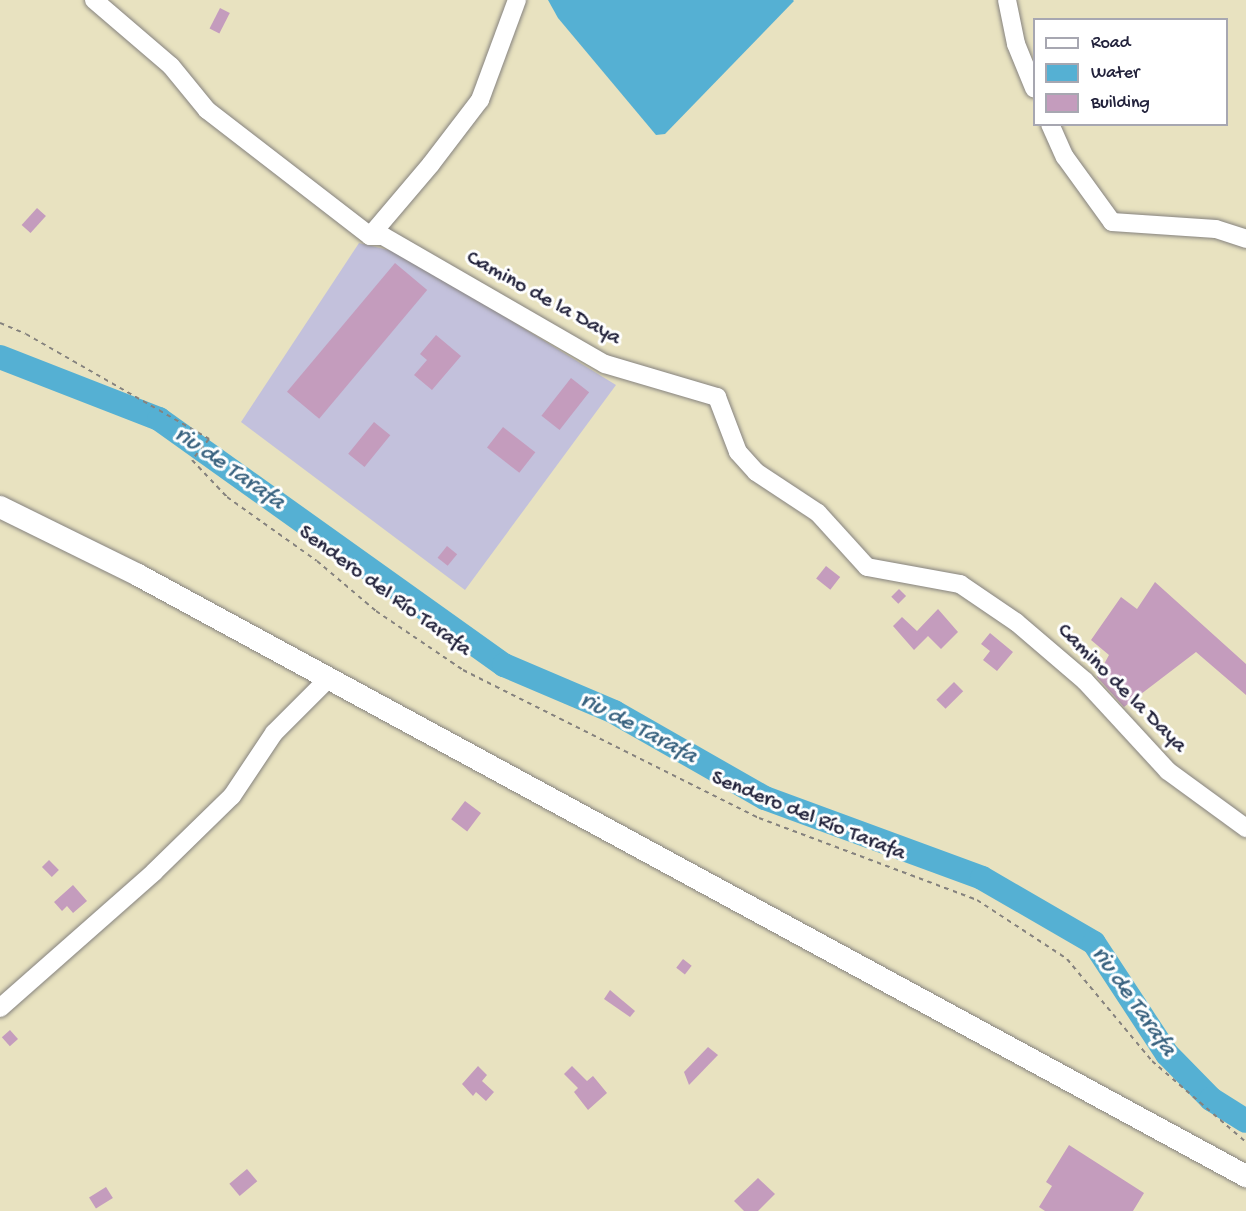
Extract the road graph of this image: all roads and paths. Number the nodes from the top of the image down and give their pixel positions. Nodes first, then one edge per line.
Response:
1 (94, 0) edge
2 (517, 0) edge
3 (1007, 0) edge
4 (1033, 83) edge
5 (1051, 126) edge
6 (370, 236) junction
7 (1246, 239) edge
8 (0, 323) edge
9 (0, 507) edge
10 (328, 679) junction
11 (1246, 828) edge
12 (0, 1008) edge
13 (1246, 1142) edge
14 (1241, 1174) edge

1 - 6 street, Camino de la Daya
2 - 6 street
3 - 4 street
5 - 7 street
6 - 11 street, Camino de la Daya
8 - 13 path, Sendero del Río Tarafa
9 - 10 main road
10 - 12 street
10 - 14 main road

